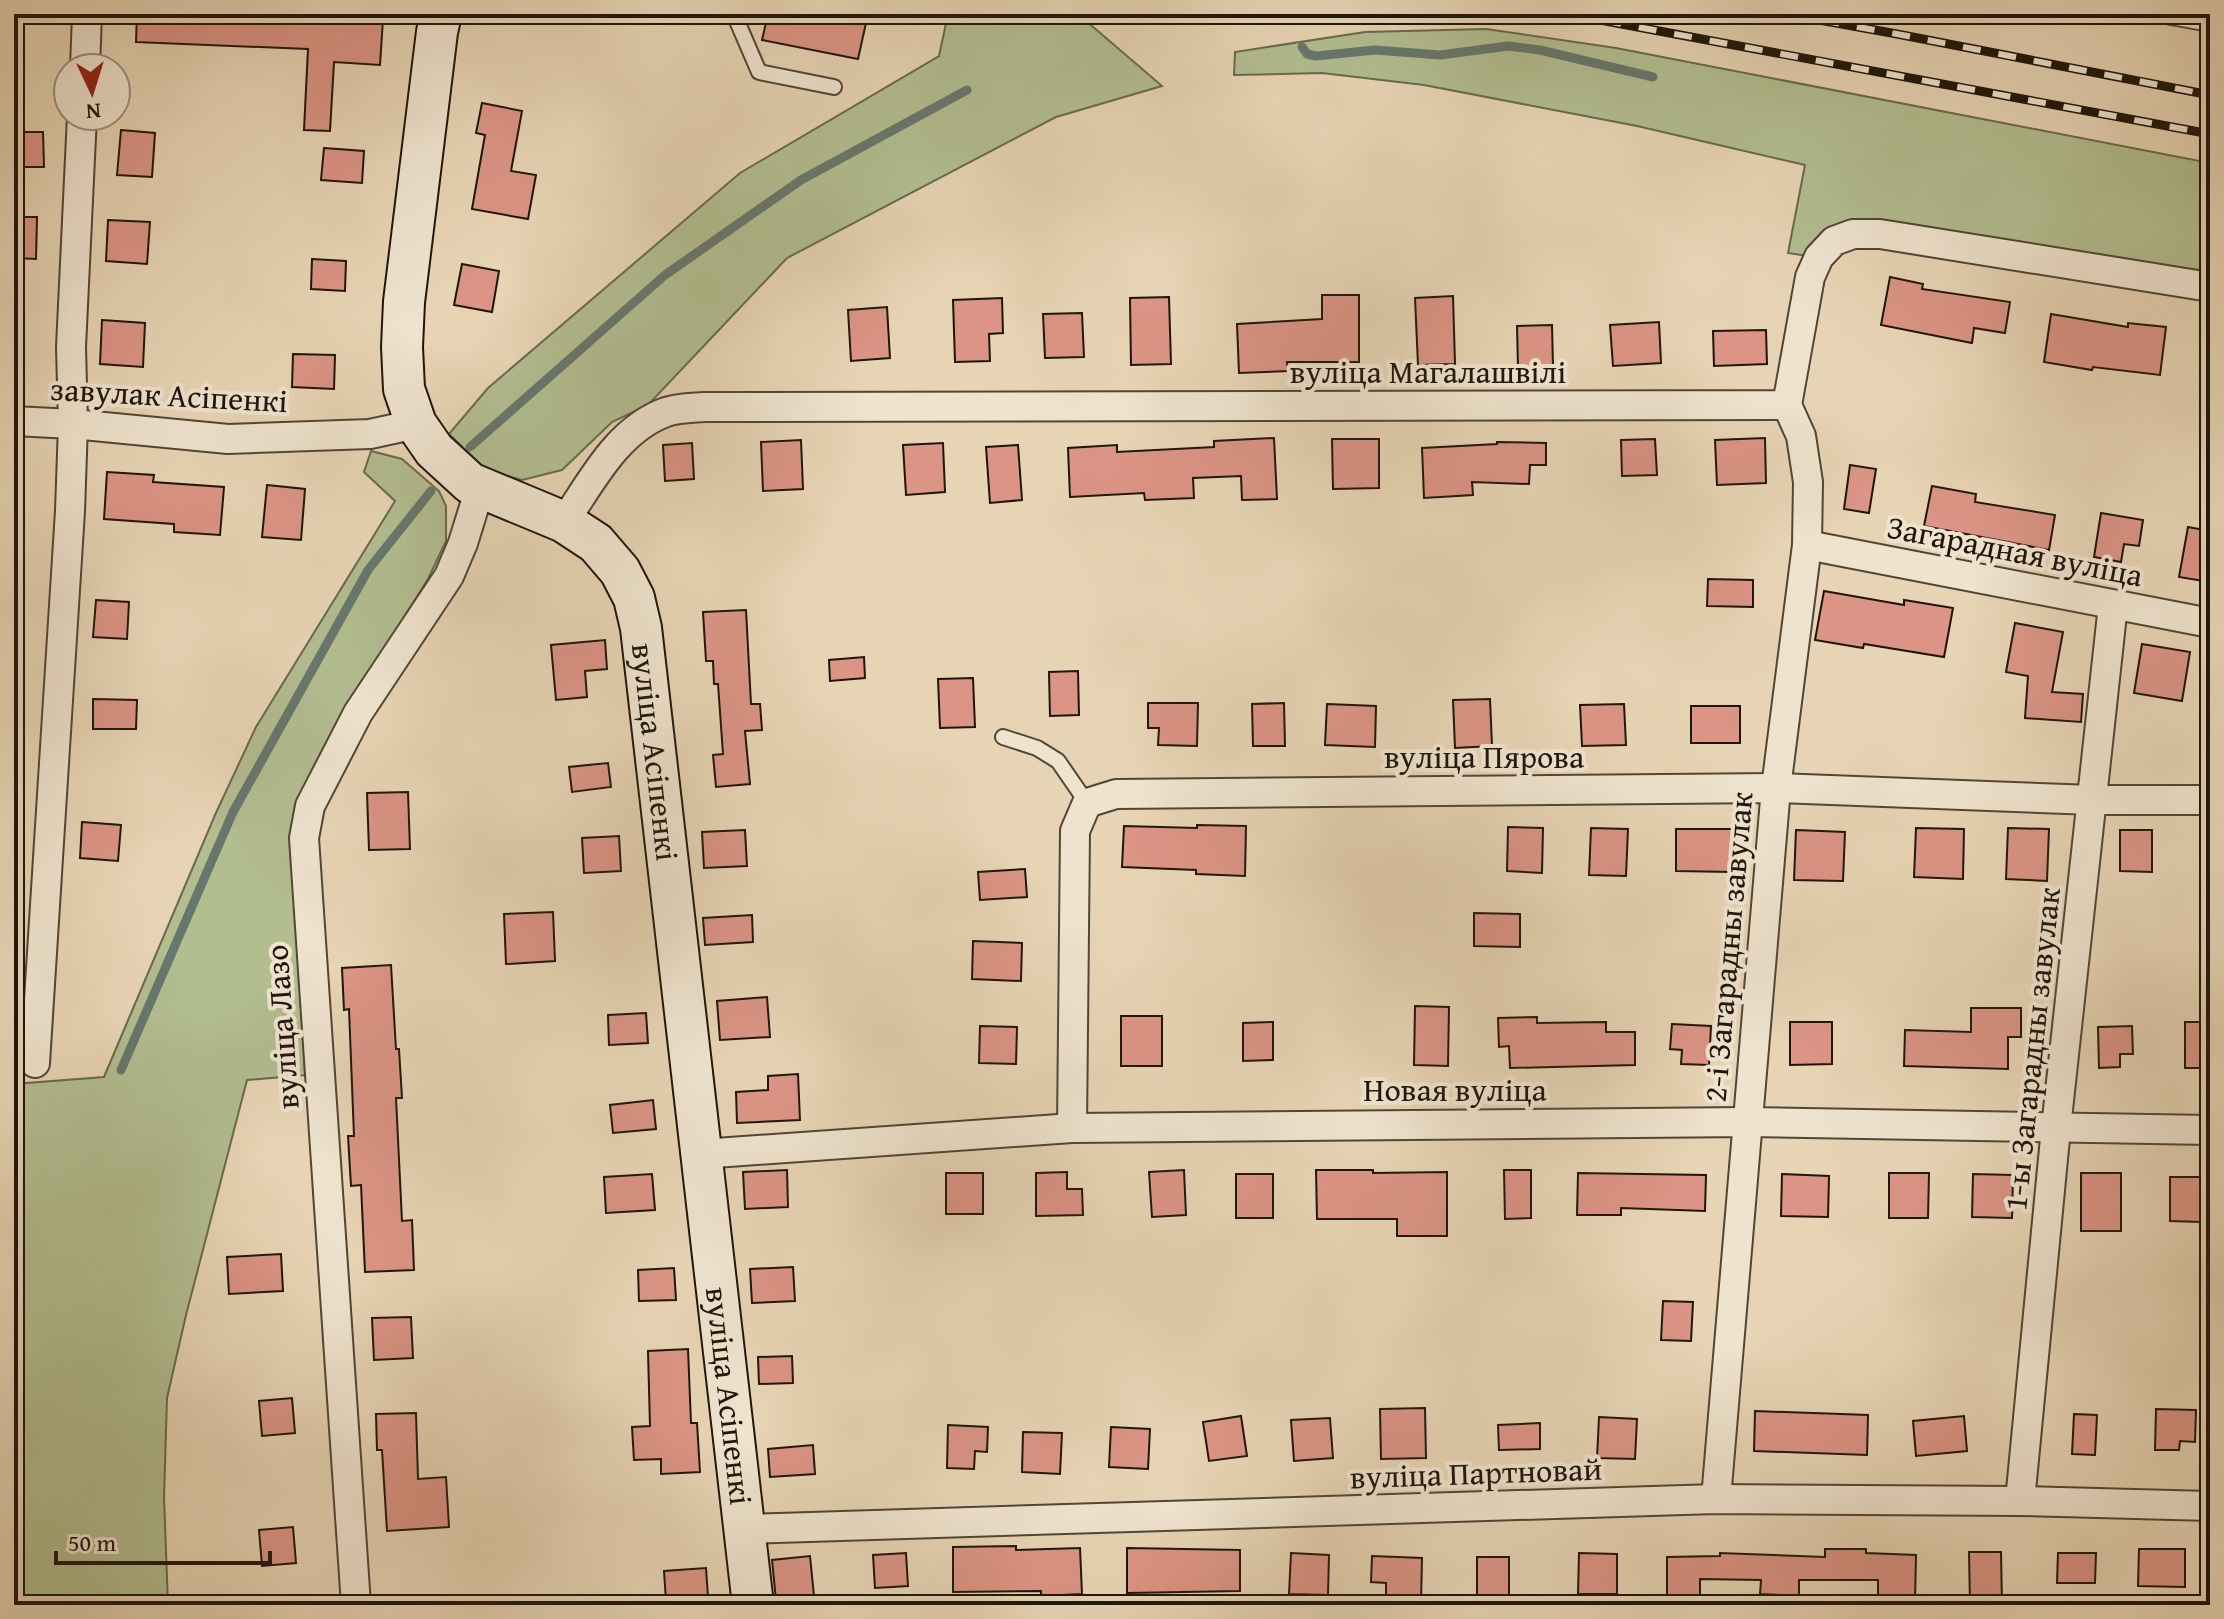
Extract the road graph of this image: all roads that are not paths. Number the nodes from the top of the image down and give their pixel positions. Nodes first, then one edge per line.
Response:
1 (87, 14) edge
2 (441, 14) edge
3 (734, 14) edge
4 (2154, 14) edge
5 (2210, 24) edge
6 (86, 52) edge
7 (834, 87) dead end
8 (81, 132) edge
9 (2210, 287) edge
10 (1787, 405) junction
11 (14, 421) edge
12 (73, 424) junction
13 (416, 424) junction
14 (480, 488) junction
15 (564, 522) junction
16 (1807, 545) junction
17 (2113, 605) junction
18 (2210, 623) edge
19 (1003, 737) dead end
20 (1776, 788) junction
21 (2093, 800) junction
22 (2210, 800) edge
23 (1087, 803) junction
24 (35, 1063) dead end
25 (1747, 1122) junction
26 (1072, 1128) junction
27 (2056, 1128) junction
28 (2210, 1130) edge
29 (701, 1154) junction
30 (1716, 1499) junction
31 (2020, 1501) junction
32 (2210, 1506) edge
33 (744, 1529) junction
34 (356, 1605) edge
35 (753, 1605) edge

1 - 6 street
2 - 13 street, вуліца Асіпенкі
3 - 7 lane
4 - 5 lane
8 - 12 street
9 - 10 street
10 - 15 street, вуліца Магалашвілі
10 - 16 street, 2-і Загарадны завулак
11 - 12 street, завулак Асіпенкі
12 - 13 street, завулак Асіпенкі
12 - 24 street
13 - 14 street, вуліца Асіпенкі
14 - 15 street, вуліца Асіпенкі
14 - 34 street, вуліца Лазо
15 - 29 street, вуліца Асіпенкі
16 - 17 street, Загарадная вуліца
16 - 20 street, 2-і Загарадны завулак
17 - 18 street, Загарадная вуліца
17 - 21 street, 1-ы Загарадны завулак
19 - 23 lane
20 - 21 street, вуліца Пярова
20 - 23 street, вуліца Пярова
20 - 25 street, 2-і Загарадны завулак
21 - 22 street, вуліца Пярова
21 - 27 street, 1-ы Загарадны завулак
23 - 26 street
25 - 26 street, Новая вуліца
25 - 27 street, Новая вуліца
25 - 30 street, 2-і Загарадны завулак
26 - 29 street, Новая вуліца
27 - 28 street, Новая вуліца
27 - 31 street, 1-ы Загарадны завулак
29 - 33 street, вуліца Асіпенкі
30 - 31 street, вуліца Партновай
30 - 33 street, вуліца Партновай
31 - 32 street, вуліца Партновай
33 - 35 street, вуліца Асіпенкі

